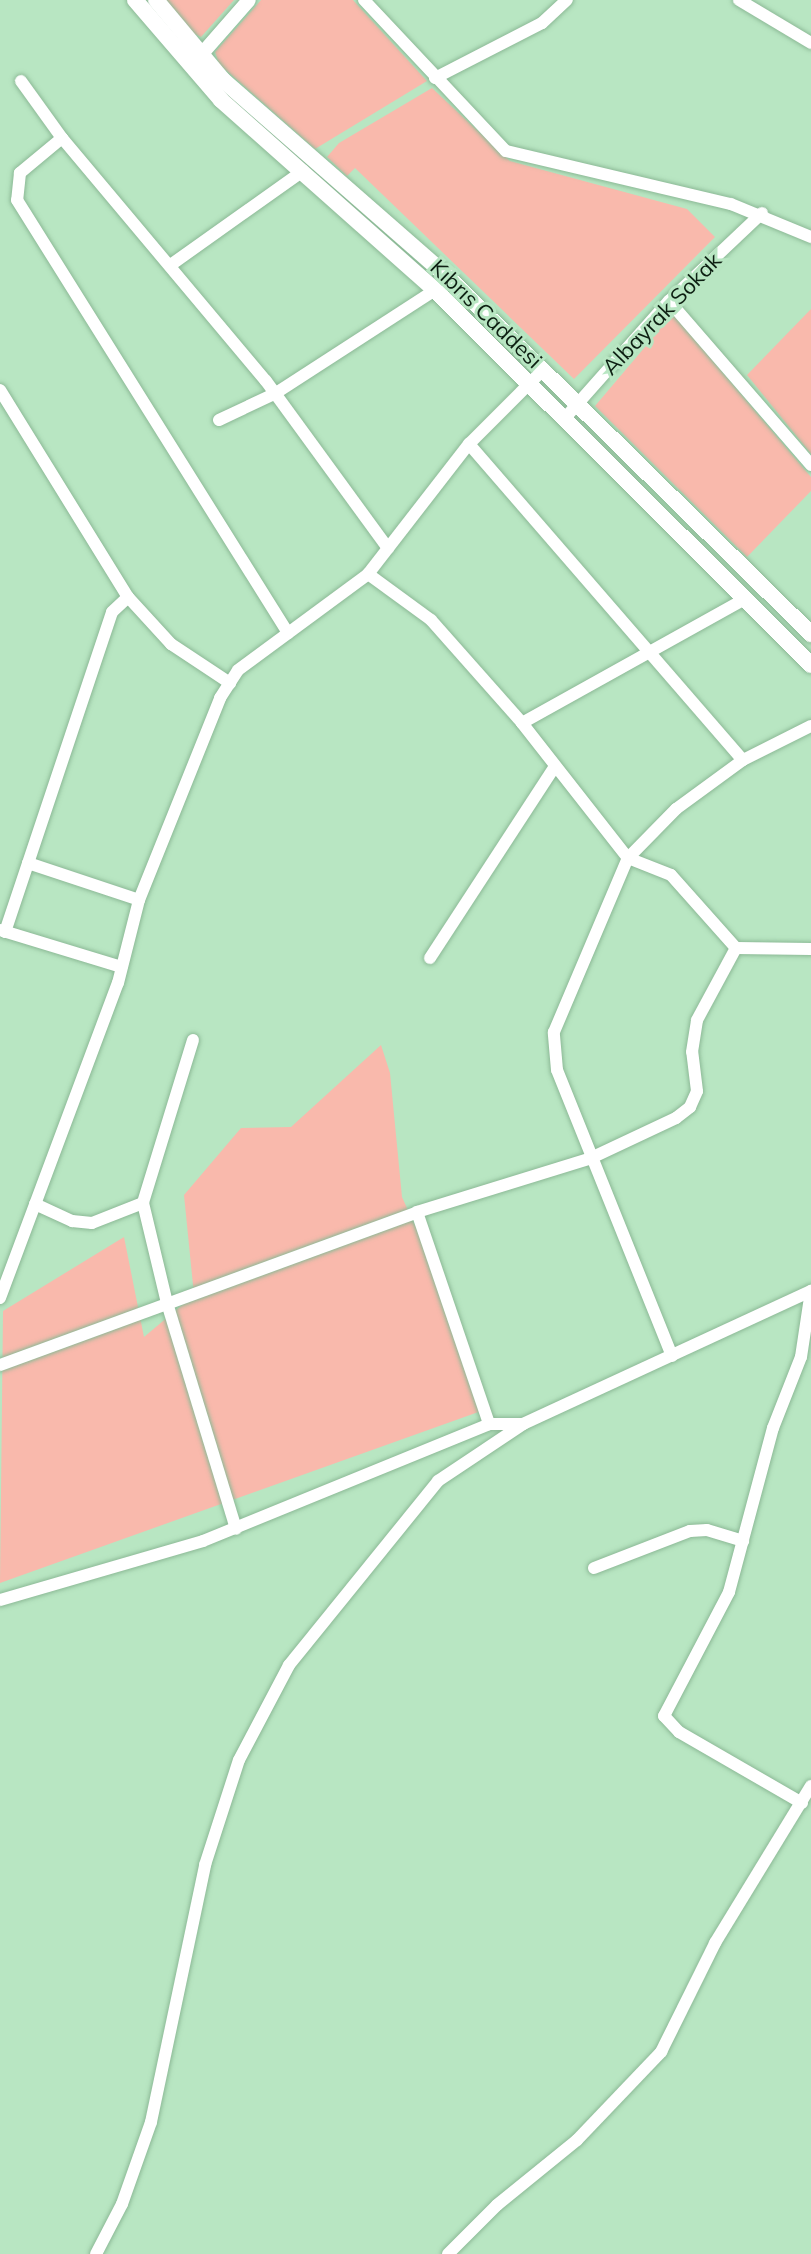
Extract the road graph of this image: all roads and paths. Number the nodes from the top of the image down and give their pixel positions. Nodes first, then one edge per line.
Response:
1 (135, 0) edge
2 (156, 0) edge
3 (249, 0) edge
4 (364, 0) edge
5 (567, 0) edge
6 (739, 0) edge
7 (811, 43) edge
8 (200, 56) junction
9 (435, 78) junction
10 (21, 81) dead end
11 (62, 138) junction
12 (303, 171) junction
13 (762, 213) junction
14 (811, 237) edge
15 (172, 264) junction
16 (435, 290) junction
17 (669, 301) junction
18 (544, 369) junction
19 (527, 383) junction
20 (0, 390) edge
21 (276, 393) junction
22 (578, 402) junction
23 (565, 418) junction
24 (219, 420) dead end
25 (469, 444) junction
26 (811, 465) edge
27 (388, 548) junction
28 (368, 574) junction
29 (128, 597) junction
30 (747, 598) junction
31 (810, 630) edge
32 (288, 633) junction
33 (652, 654) junction
34 (811, 665) edge
35 (230, 683) junction
36 (522, 723) junction
37 (811, 726) edge
38 (743, 760) junction
39 (554, 768) junction
40 (628, 858) junction
41 (28, 863) junction
42 (139, 900) junction
43 (2, 931) edge
44 (736, 948) junction
45 (811, 949) edge
46 (430, 958) dead end
47 (122, 967) junction
48 (193, 1040) dead end
49 (591, 1158) junction
50 (143, 1203) junction
51 (35, 1204) junction
52 (417, 1212) junction
53 (811, 1291) edge
54 (0, 1298) edge
55 (167, 1303) junction
56 (672, 1356) junction
57 (0, 1365) edge
58 (489, 1424) junction
59 (523, 1424) junction
60 (236, 1529) junction
61 (743, 1541) junction
62 (594, 1568) dead end
63 (0, 1600) edge
64 (811, 1786) edge
65 (802, 1803) junction
66 (96, 2254) edge
67 (448, 2254) edge

1 - 12 main road
2 - 8 main road, Kıbrıs Caddesi
3 - 8 street
4 - 9 street
5 - 9 street
6 - 7 street
8 - 18 main road, Kıbrıs Caddesi
9 - 13 street
10 - 11 street
11 - 15 street
11 - 32 street
12 - 15 street
12 - 16 main road
13 - 14 street
13 - 17 street, Albayrak Sokak
15 - 21 street
16 - 19 main road
16 - 21 street
17 - 22 street, Albayrak Sokak
17 - 26 street
18 - 19 street
18 - 22 main road, Kıbrıs Caddesi
19 - 23 main road
19 - 25 street
20 - 29 street
21 - 24 street
21 - 27 street
22 - 23 street, Albayrak Sokak
22 - 31 main road, Kıbrıs Caddesi
23 - 30 main road
25 - 27 street
25 - 33 street
27 - 28 street
28 - 32 street
28 - 36 street
29 - 35 street
29 - 41 street
30 - 33 street
30 - 34 main road
32 - 35 street
33 - 36 street
33 - 38 street
35 - 42 street
36 - 39 street
37 - 38 street
38 - 40 street
39 - 40 street
39 - 46 street
40 - 44 street
40 - 49 street
41 - 42 street
41 - 43 street
42 - 47 street
43 - 47 street
44 - 45 street
44 - 49 street
47 - 51 street
48 - 50 street
49 - 52 street
49 - 56 street
50 - 51 street
50 - 55 street
51 - 54 street
52 - 55 street
52 - 58 street
53 - 56 street
53 - 61 street
55 - 57 street
55 - 60 street
56 - 59 street
58 - 59 street
58 - 60 street
59 - 66 street
60 - 63 street
61 - 62 street
61 - 65 street
64 - 65 street
65 - 67 street

